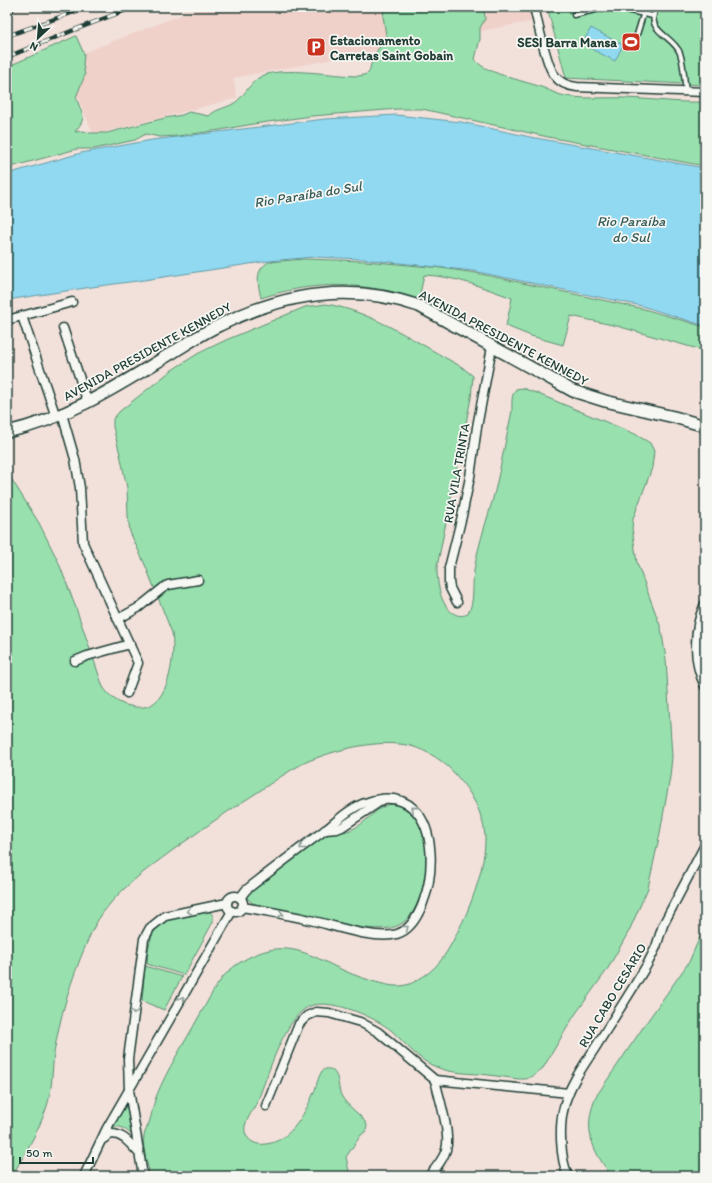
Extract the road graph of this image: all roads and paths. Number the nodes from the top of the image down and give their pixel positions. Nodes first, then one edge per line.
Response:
1 (534, 7) edge
2 (657, 7) edge
3 (608, 8) edge
4 (574, 15) dead end
5 (643, 15) junction
6 (653, 16) junction
7 (636, 38) dead end
8 (686, 91) junction
9 (705, 92) edge
10 (72, 302) dead end
11 (22, 316) junction
12 (7, 320) edge
13 (63, 328) dead end
14 (492, 347) junction
15 (88, 403) junction
16 (59, 415) junction
17 (705, 426) edge
18 (7, 432) edge
19 (198, 580) dead end
20 (457, 602) dead end
21 (705, 604) edge
22 (118, 619) junction
23 (130, 644) junction
24 (74, 661) dead end
25 (705, 686) edge
26 (127, 693) dead end
27 (705, 845) edge
28 (240, 898) junction
29 (227, 903) junction
30 (242, 907) junction
31 (232, 911) junction
32 (435, 1080) junction
33 (129, 1090) junction
34 (569, 1093) junction
35 (266, 1106) dead end
36 (102, 1140) junction
37 (139, 1154) junction
38 (84, 1176) edge
39 (143, 1176) edge
40 (429, 1176) edge
41 (568, 1176) edge

1 - 8 street
2 - 6 lane
3 - 4 lane
3 - 5 lane
5 - 6 lane
5 - 7 lane
6 - 8 lane
8 - 9 street
10 - 11 street
11 - 12 street
11 - 16 street
13 - 15 street
14 - 15 main road, AVENIDA PRESIDENTE KENNEDY
14 - 17 main road, AVENIDA PRESIDENTE KENNEDY
14 - 20 street, RUA VILA TRINTA
15 - 16 main road, AVENIDA PRESIDENTE KENNEDY
16 - 18 main road, AVENIDA PRESIDENTE KENNEDY
16 - 22 street
19 - 22 street
21 - 25 street
22 - 23 street
23 - 24 street
23 - 26 street
27 - 34 street, RUA CABO CESÁRIO
28 - 29 street
28 - 30 street
30 -> 28 street
29 - 31 street
29 -> 33 street
30 - 31 street
33 -> 31 street
32 - 34 street
32 - 35 street
32 - 40 street
33 - 36 street
33 - 37 street
34 - 41 street, RUA CABO CESÁRIO
36 - 37 street
36 - 38 street
37 - 39 street

